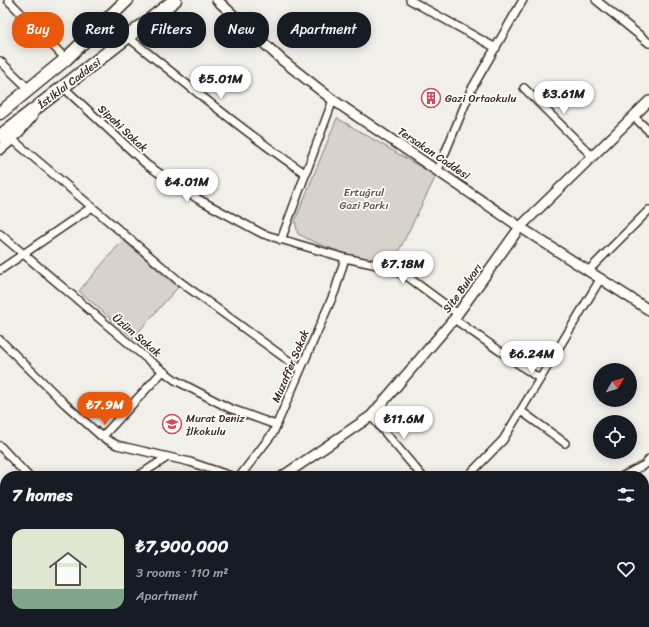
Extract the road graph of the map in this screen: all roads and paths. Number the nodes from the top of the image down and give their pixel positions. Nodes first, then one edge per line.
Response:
1 (8, 0) edge
2 (127, 0) edge
3 (175, 0) edge
4 (217, 0) edge
5 (410, 0) edge
6 (523, 0) edge
7 (596, 0) edge
8 (129, 38) joint
9 (649, 43) edge
10 (116, 48) edge
11 (496, 48) junction
12 (66, 59) junction
13 (0, 61) edge
14 (63, 87) junction
15 (524, 88) dead end
16 (29, 89) junction
17 (333, 100) junction
18 (649, 101) edge
19 (0, 113) edge
20 (634, 116) junction
21 (649, 131) edge
22 (6, 138) edge
23 (0, 149) edge
24 (592, 156) junction
25 (438, 170) junction
26 (306, 174) junction
27 (92, 207) junction
28 (649, 210) edge
29 (520, 227) junction
30 (0, 234) edge
31 (281, 240) junction
32 (23, 254) junction
33 (345, 258) junction
34 (0, 270) edge
35 (589, 270) junction
36 (601, 278) junction
37 (649, 310) edge
38 (456, 317) junction
39 (0, 340) edge
40 (300, 369) junction
41 (163, 371) junction
42 (540, 379) junction
43 (521, 411) junction
44 (370, 416) junction
45 (276, 425) junction
46 (102, 437) junction
47 (565, 443) dead end
48 (0, 446) edge
49 (166, 458) junction
50 (649, 459) edge
51 (23, 471) edge
52 (146, 471) edge
53 (216, 471) edge
54 (244, 471) edge
55 (290, 471) edge
56 (418, 471) edge
57 (473, 471) edge
58 (633, 471) edge

1 - 12 street
2 - 12 highway, İstiklal Caddesi
3 - 8 highway, İstiklal Caddesi
4 - 17 street, Tersakan Caddesi
5 - 11 street
6 - 11 street
7 - 9 street
8 - 26 street
10 - 14 highway, İstiklal Caddesi
11 - 25 street
12 - 16 highway, İstiklal Caddesi
13 - 16 street
14 - 22 highway, İstiklal Caddesi
14 - 31 street, Sipahi Sokak
15 - 24 street
16 - 19 highway, İstiklal Caddesi
17 - 25 street, Tersakan Caddesi
17 - 26 street
18 - 20 street, Site Bulvarı
20 - 21 street
20 - 24 street, Site Bulvarı
22 - 23 main road
22 - 27 street
24 - 29 street, Site Bulvarı
25 - 29 street, Tersakan Caddesi
26 - 31 street
27 - 32 street
27 - 40 street
28 - 35 street
29 - 35 street, Tersakan Caddesi
29 - 38 street, Site Bulvarı
30 - 32 street, Üzüm Sokak
31 - 33 street, Sipahi Sokak
32 - 34 street
32 - 41 street, Üzüm Sokak
33 - 38 street, Sipahi Sokak
33 - 40 street, Muzaffer Sokak
35 - 36 street, Tersakan Caddesi
36 - 37 street, Tersakan Caddesi
36 - 42 street
38 - 42 street, Sipahi Sokak
38 - 44 street, Site Bulvarı
39 - 46 street
40 - 45 street, Muzaffer Sokak
41 - 45 street, Üzüm Sokak
41 - 46 street
42 - 43 street
43 - 47 street
43 - 57 street
44 - 55 street, Site Bulvarı
44 - 56 street
45 - 54 street, Muzaffer Sokak
46 - 49 street
48 - 51 street
49 - 52 street
49 - 53 street
50 - 58 street

